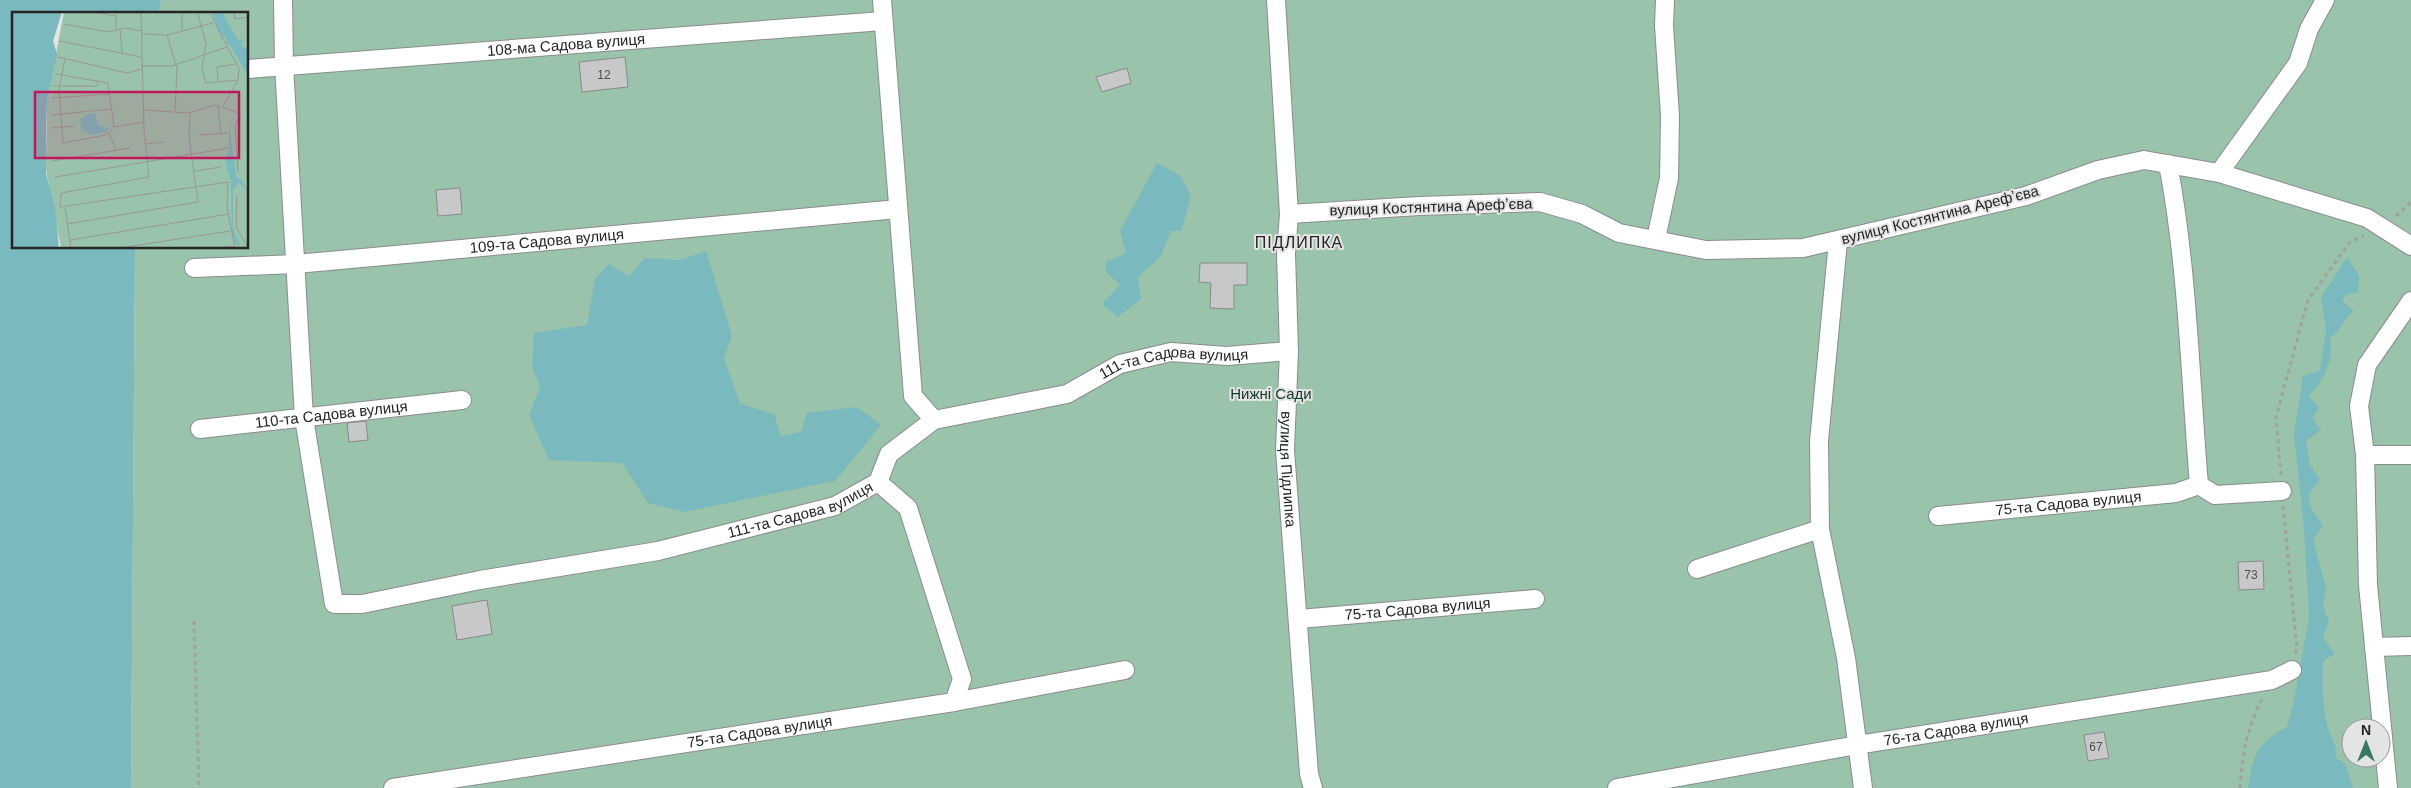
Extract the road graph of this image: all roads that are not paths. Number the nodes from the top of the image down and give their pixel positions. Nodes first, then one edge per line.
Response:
1 (283, 0) edge
2 (882, 0) edge
3 (1276, 0) edge
4 (1665, 0) edge
5 (2325, 0) edge
6 (883, 21) junction
7 (284, 65) junction
8 (249, 69) edge
9 (2168, 164) junction
10 (2219, 173) junction
11 (898, 209) junction
12 (1289, 214) junction
13 (1656, 239) junction
14 (1838, 241) junction
15 (2411, 246) edge
16 (296, 264) junction
17 (194, 268) dead end
18 (2411, 301) edge
19 (1289, 351) junction
20 (462, 400) dead end
21 (304, 418) junction
22 (934, 420) junction
23 (200, 429) dead end
24 (2411, 455) edge
25 (2365, 456) junction
26 (878, 482) junction
27 (2198, 485) junction
28 (2282, 491) road end
29 (1938, 516) dead end
30 (1820, 529) junction
31 (1697, 569) dead end
32 (1535, 599) dead end
33 (1300, 619) junction
34 (2411, 646) edge
35 (2374, 647) junction
36 (1125, 670) dead end
37 (2292, 670) road end
38 (954, 702) junction
39 (1857, 745) junction
40 (393, 788) edge
41 (1313, 788) edge
42 (1617, 788) edge
43 (1863, 788) edge
44 (2388, 788) edge

1 - 7 street
2 - 6 street
3 - 12 street, вулиця Підлипка
4 - 13 street
5 - 10 street
6 - 7 street, 108-ма Садова вулиця
6 - 11 street
7 - 8 street, 108-ма Садова вулиця
7 - 16 street
9 - 10 street, вулиця Костянтина Арефʼєва
9 - 14 street, вулиця Костянтина Арефʼєва
9 - 27 street
10 - 15 street, вулиця Костянтина Арефʼєва
11 - 16 street, 109-та Садова вулиця
11 - 22 street
12 - 13 street, вулиця Костянтина Арефʼєва
12 - 19 street, вулиця Підлипка
13 - 14 street, вулиця Костянтина Арефʼєва
14 - 30 street
16 - 17 street, 109-та Садова вулиця
16 - 21 street
18 - 25 street
19 - 22 street, 111-та Садова вулиця
19 - 33 street, вулиця Підлипка
20 - 21 street, 110-та Садова вулиця
21 - 23 street, 110-та Садова вулиця
21 - 26 street, 111-та Садова вулиця
22 - 26 street, 111-та Садова вулиця
24 - 25 street
25 - 35 street
26 - 38 street
27 - 28 street
27 - 29 street, 75-та Садова вулиця
30 - 31 street
30 - 39 street
32 - 33 street, 75-та Садова вулиця
33 - 41 street, вулиця Підлипка
34 - 35 street
35 - 44 street
36 - 38 street, 75-та Садова вулиця
37 - 39 street, 76-та Садова вулиця
38 - 40 street, 75-та Садова вулиця
39 - 42 street, 76-та Садова вулиця
39 - 43 street

